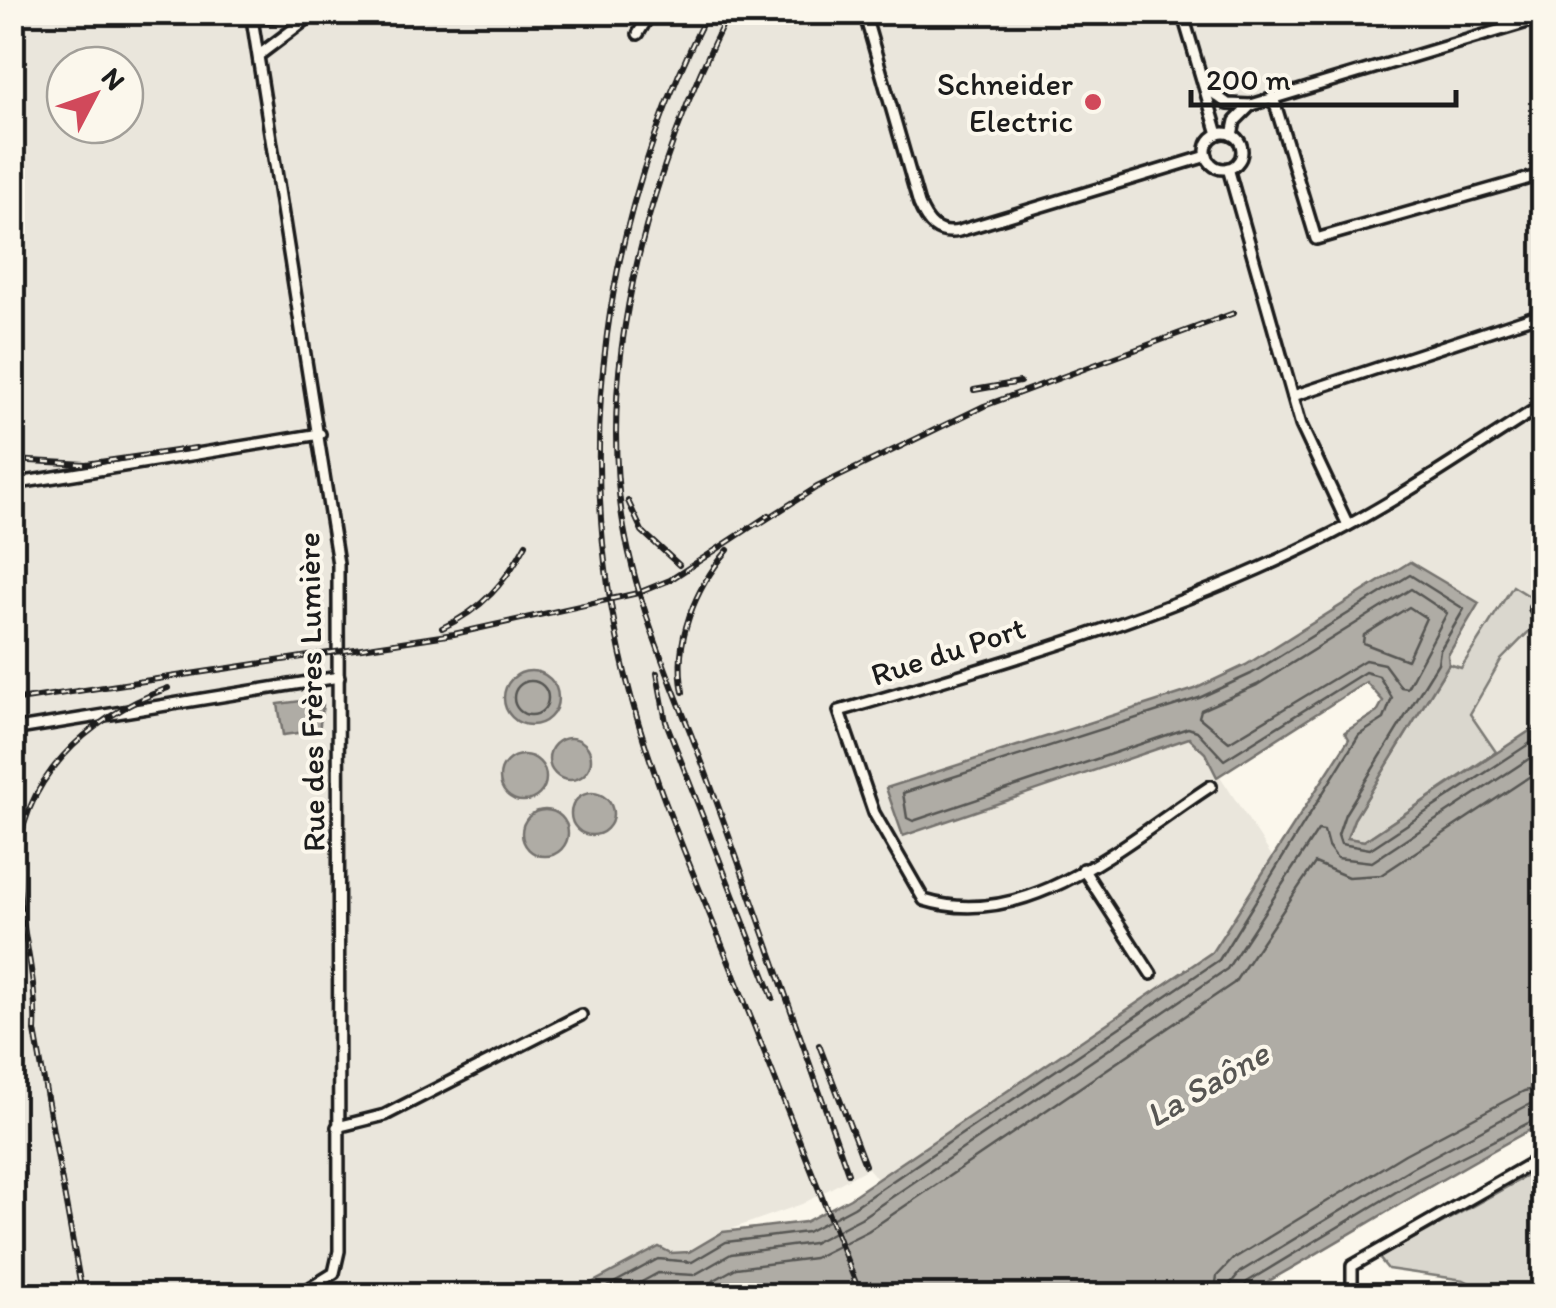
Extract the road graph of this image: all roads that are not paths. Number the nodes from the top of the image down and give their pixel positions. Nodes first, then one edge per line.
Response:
1 (298, 12) edge
2 (316, 12) edge
3 (652, 12) edge
4 (742, 12) edge
5 (815, 12) edge
6 (864, 12) edge
7 (1182, 12) edge
8 (252, 16) edge
9 (1544, 17) edge
10 (638, 34) dead end
11 (259, 54) junction
12 (1204, 86) junction
13 (1273, 97) junction
14 (1250, 104) junction
15 (1218, 134) junction
16 (1232, 135) junction
17 (1207, 156) junction
18 (1228, 168) junction
19 (1544, 174) edge
20 (1544, 313) edge
21 (1292, 396) junction
22 (1544, 404) edge
23 (320, 434) junction
24 (12, 484) edge
25 (1348, 525) junction
26 (339, 677) junction
27 (12, 730) edge
28 (1211, 786) dead end
29 (1083, 870) junction
30 (1151, 974) dead end
31 (581, 1015) dead end
32 (337, 1127) junction
33 (1544, 1156) edge
34 (1352, 1293) junction
35 (297, 1296) edge
36 (1327, 1296) edge
37 (1434, 1296) edge

1 - 8 street
2 - 11 street
3 - 10 street
4 - 5 street
6 - 17 street
7 - 12 street
8 - 11 street, Rue des Frères Lumière
9 - 13 street
11 - 23 street, Rue des Frères Lumière
12 - 14 street
12 - 15 street
13 - 14 street
13 - 19 street
14 - 16 street
15 - 16 street
15 - 17 street
16 - 18 street
17 - 18 street
18 - 21 street
20 - 21 street
21 - 25 street
22 - 25 street, Rue du Port
23 - 24 street
23 - 26 street, Rue des Frères Lumière
25 - 29 street, Rue du Port
26 - 27 street
26 - 32 street, Rue des Frères Lumière
28 - 29 street, Rue du Port
29 - 30 street
31 - 32 street
32 - 35 street, Rue des Frères Lumière
33 - 34 street
34 - 36 main road
34 - 37 main road

